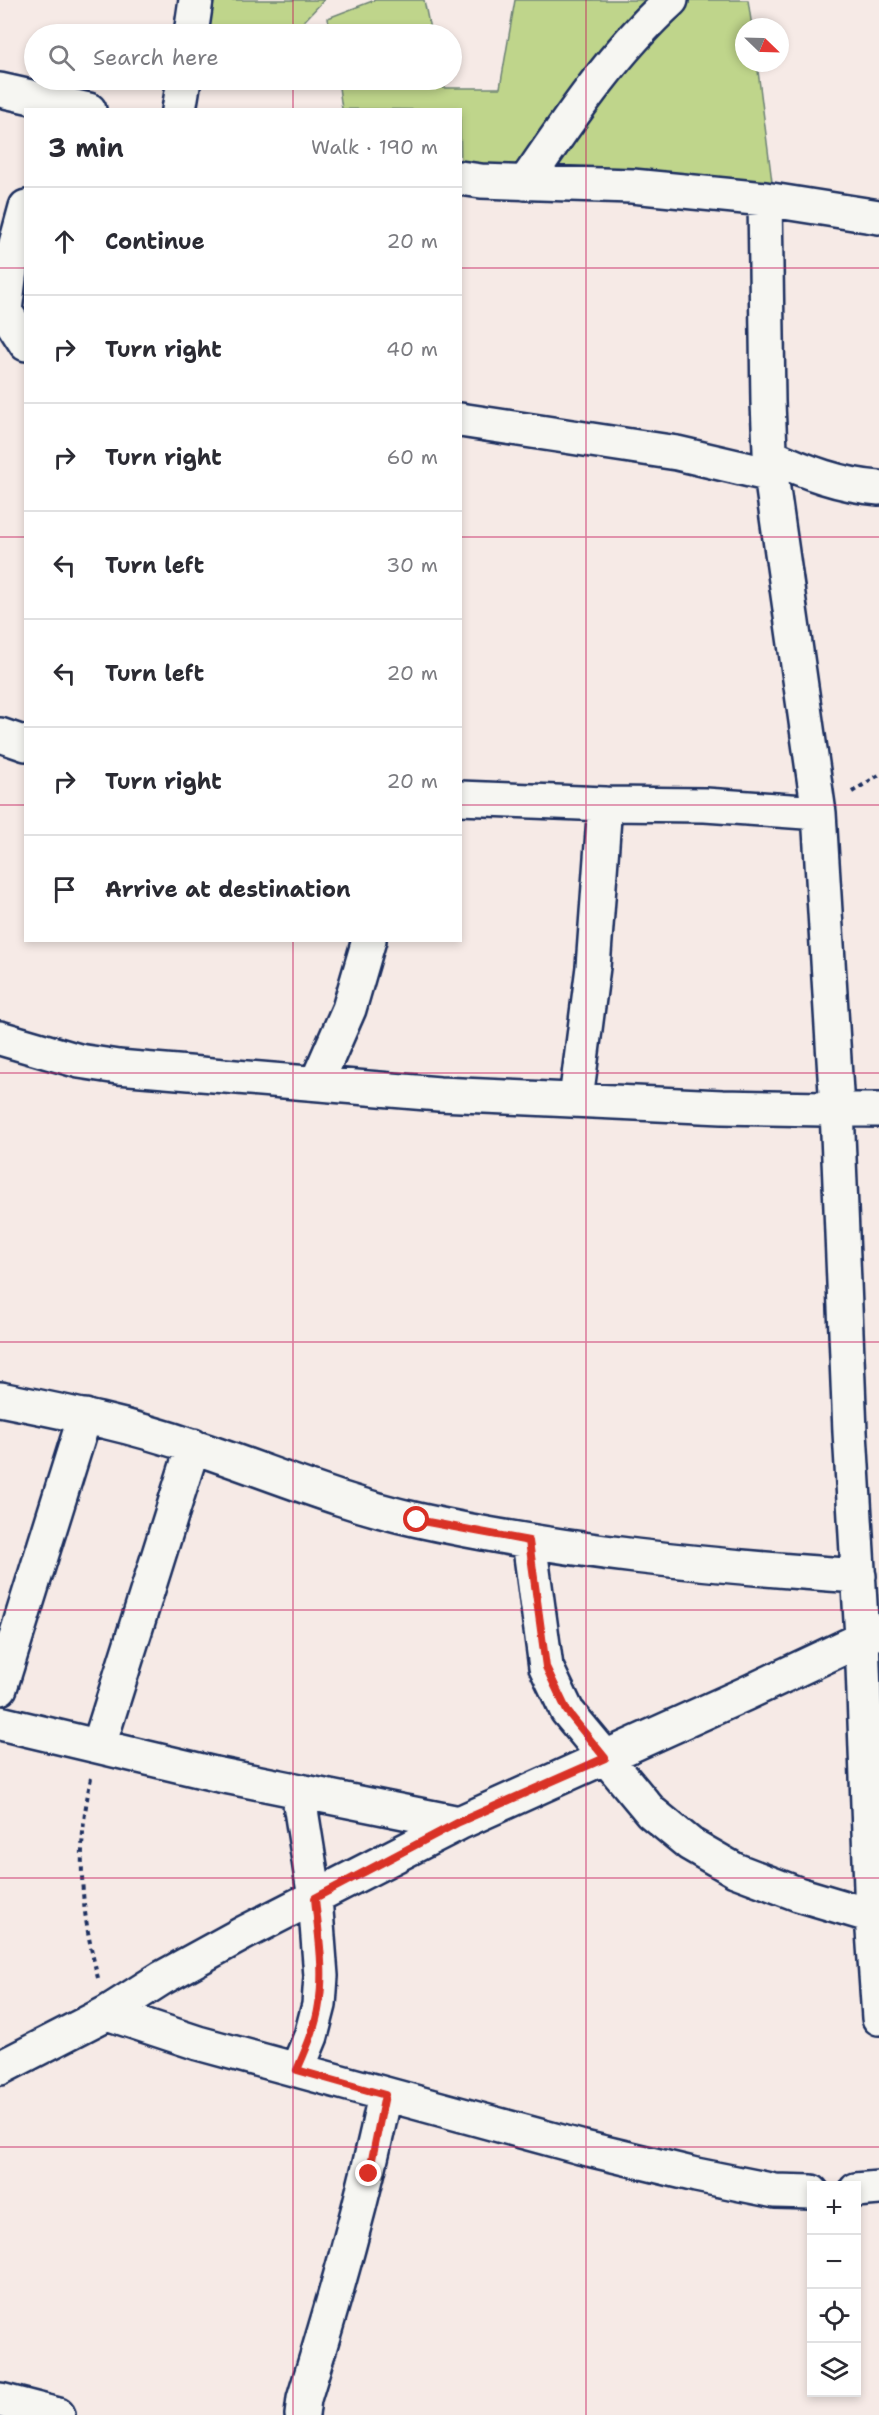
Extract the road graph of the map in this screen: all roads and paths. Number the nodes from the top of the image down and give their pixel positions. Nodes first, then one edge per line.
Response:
1 (196, 0) edge
2 (671, 0) edge
3 (192, 24) edge
4 (0, 90) edge
5 (182, 90) edge
6 (52, 105) edge
7 (74, 108) edge
8 (179, 108) edge
9 (462, 178) edge
10 (525, 183) junction
11 (765, 199) junction
12 (24, 214) edge
13 (879, 218) edge
14 (2, 312) edge
15 (24, 341) edge
16 (462, 420) edge
17 (771, 465) junction
18 (879, 488) edge
19 (0, 735) edge
20 (24, 743) edge
21 (462, 798) edge
22 (604, 804) junction
23 (819, 813) junction
24 (368, 942) edge
25 (0, 1038) edge
26 (317, 1082) junction
27 (576, 1099) junction
28 (837, 1109) junction
29 (879, 1110) edge
30 (0, 1399) edge
31 (85, 1416) junction
32 (193, 1446) junction
33 (529, 1541) junction
34 (859, 1576) junction
35 (871, 1634) edge
36 (0, 1688) edge
37 (0, 1723) edge
38 (99, 1745) junction
39 (605, 1758) junction
40 (298, 1791) junction
41 (459, 1822) junction
42 (315, 1898) junction
43 (872, 1916) junction
44 (107, 2013) junction
45 (879, 2019) edge
46 (0, 2068) edge
47 (297, 2070) junction
48 (385, 2095) junction
49 (879, 2188) edge
50 (861, 2190) edge
51 (807, 2192) edge
52 (0, 2400) edge
53 (58, 2415) edge
54 (302, 2415) edge

1 - 3 street
2 - 10 street
4 - 6 street
5 - 8 street
6 - 7 street
9 - 10 street
10 - 11 street
11 - 13 street
11 - 17 street
12 - 14 street
14 - 15 street
16 - 17 street
17 - 18 street
17 - 23 street
19 - 20 street
21 - 22 street
22 - 23 street
22 - 27 street
23 - 28 street
24 - 26 street
25 - 26 street
26 - 27 street
27 - 28 street
28 - 29 street
28 - 34 street
30 - 31 street
31 - 32 street
31 - 36 street
32 - 33 street
32 - 38 street
33 - 34 street
33 - 39 street
34 - 35 street
35 - 39 street
35 - 43 street
37 - 38 street
38 - 40 street
38 - 44 path
39 - 41 street
39 - 43 street
40 - 41 street
40 - 42 street
41 - 42 street
42 - 44 street
42 - 47 street
43 - 45 street
44 - 46 street
44 - 47 street
47 - 48 street
48 - 51 street
48 - 54 street
49 - 50 street
52 - 53 street

